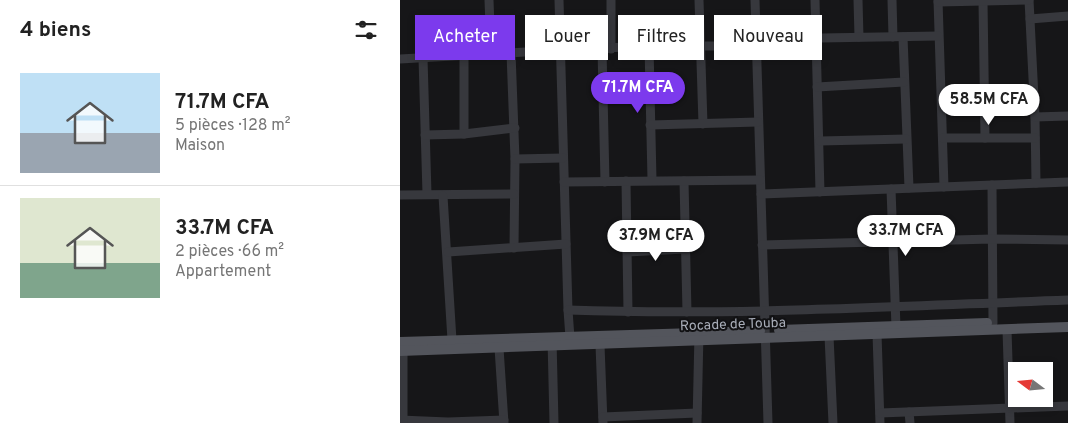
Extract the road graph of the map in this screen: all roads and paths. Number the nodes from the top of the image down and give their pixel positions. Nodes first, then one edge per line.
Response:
1 (489, 0) edge
2 (558, 0) edge
3 (611, 0) edge
4 (699, 0) edge
5 (755, 0) edge
6 (815, 0) edge
7 (858, 0) edge
8 (892, 0) edge
9 (1029, 0) edge
10 (938, 1) edge
11 (983, 1) edge
12 (490, 15) edge
13 (559, 15) edge
14 (699, 15) edge
15 (755, 15) edge
16 (815, 15) edge
17 (1068, 16) edge
18 (1030, 19) junction
19 (608, 29) edge
20 (938, 36) junction
21 (859, 37) junction
22 (893, 37) junction
23 (903, 37) junction
24 (822, 38) edge
25 (415, 58) edge
26 (400, 59) edge
27 (423, 60) edge
28 (464, 60) edge
29 (512, 60) edge
30 (560, 60) edge
31 (606, 60) edge
32 (649, 60) edge
33 (701, 60) edge
34 (756, 60) edge
35 (816, 60) edge
36 (904, 82) junction
37 (817, 87) junction
38 (1068, 116) edge
39 (1035, 117) junction
40 (758, 122) junction
41 (703, 124) junction
42 (650, 125) junction
43 (515, 128) junction
44 (464, 134) junction
45 (425, 135) junction
46 (943, 138) junction
47 (985, 138) junction
48 (1035, 138) junction
49 (906, 139) junction
50 (820, 141) junction
51 (563, 158) junction
52 (515, 159) junction
53 (652, 180) junction
54 (760, 180) junction
55 (626, 181) junction
56 (684, 181) junction
57 (564, 182) junction
58 (605, 182) junction
59 (1068, 182) edge
60 (1036, 183) junction
61 (992, 185) junction
62 (944, 187) junction
63 (908, 188) junction
64 (891, 189) junction
65 (820, 192) junction
66 (427, 194) junction
67 (514, 194) junction
68 (761, 194) junction
69 (400, 195) edge
70 (444, 196) junction
71 (992, 239) junction
72 (1068, 240) edge
73 (894, 242) junction
74 (566, 244) junction
75 (762, 245) junction
76 (514, 248) junction
77 (685, 249) junction
78 (448, 252) junction
79 (627, 252) junction
80 (1068, 300) edge
81 (993, 303) junction
82 (895, 307) junction
83 (568, 310) junction
84 (764, 310) junction
85 (628, 312) junction
86 (687, 312) junction
87 (1068, 321) edge
88 (993, 323) junction
89 (896, 327) junction
90 (1068, 327) edge
91 (1007, 330) junction
92 (765, 334) junction
93 (877, 334) junction
94 (829, 336) junction
95 (699, 337) junction
96 (570, 338) junction
97 (452, 340) junction
98 (552, 342) junction
99 (600, 345) junction
100 (401, 348) edge
101 (499, 348) junction
102 (1008, 362) edge
103 (1068, 406) edge
104 (1052, 407) edge
105 (1010, 408) joint
106 (910, 412) junction
107 (697, 413) junction
108 (880, 413) junction
109 (603, 420) edge
110 (632, 420) edge
111 (402, 421) edge
112 (448, 422) edge
113 (504, 422) edge
114 (554, 423) edge
115 (697, 423) edge
116 (768, 423) edge
117 (832, 423) edge
118 (880, 423) edge
119 (910, 423) edge
120 (1010, 423) edge

1 - 12 street
2 - 13 street
3 - 19 street
4 - 14 street
5 - 15 street
6 - 16 street
7 - 21 street
8 - 22 street
9 - 11 street
9 - 18 street
10 - 11 street
10 - 20 street
11 - 47 street
17 - 18 street
18 - 39 street
20 - 23 street
20 - 46 street
21 - 22 street
21 - 24 street
22 - 23 street
23 - 36 street
25 - 26 street
27 - 45 street
28 - 44 street
29 - 43 street
30 - 51 street
31 - 58 street
32 - 42 street
33 - 41 street
34 - 40 street
35 - 37 street
36 - 37 street
36 - 49 street
37 - 50 street
38 - 39 street
39 - 48 street
40 - 41 street
40 - 54 street
41 - 42 street
42 - 53 street
43 - 44 street
43 - 52 street
44 - 45 street
45 - 66 street
46 - 47 street
46 - 62 street
47 - 48 street
48 - 60 street
49 - 50 street
49 - 63 street
50 - 65 street
51 - 52 street
51 - 57 street
52 - 67 street
53 - 55 street
53 - 56 street
54 - 56 street
54 - 68 street
55 - 58 street
55 - 79 street
56 - 77 street
57 - 58 street
57 - 74 street
59 - 60 street
60 - 61 street
61 - 62 street
61 - 71 street
62 - 63 street
63 - 64 street
64 - 65 street
64 - 73 street
65 - 68 street
66 - 69 street
66 - 70 street
67 - 70 street
67 - 76 street
68 - 75 street
70 - 78 street
71 - 72 street
71 - 73 street
71 - 81 street
73 - 75 street
73 - 82 street
74 - 76 street
74 - 83 street
75 - 84 street
76 - 78 street
77 - 79 street
77 - 86 street
78 - 97 street
79 - 85 street
80 - 81 street
81 - 82 street
81 - 88 street
82 - 84 street
82 - 89 street
83 - 85 street
83 - 96 street
84 - 86 street
84 - 92 street
85 - 86 street
87 - 88 main road, Rocade de Touba
88 - 89 main road, Rocade de Touba
89 - 92 main road, Rocade de Touba
90 - 91 main road, Rocade de Touba
91 - 93 main road, Rocade de Touba
91 - 102 street
92 - 94 main road, Rocade de Touba
92 - 95 main road, Rocade de Touba
92 - 116 street
93 - 94 main road, Rocade de Touba
93 - 108 street
94 - 117 street
95 - 96 main road, Rocade de Touba
95 - 99 main road, Rocade de Touba
95 - 107 street
96 - 98 main road, Rocade de Touba
97 - 98 main road, Rocade de Touba
97 - 100 main road, Rocade de Touba
98 - 99 main road, Rocade de Touba
98 - 101 main road, Rocade de Touba
98 - 114 street
99 - 109 street
100 - 101 main road, Rocade de Touba
100 - 111 street
101 - 113 street
103 - 104 street
105 - 106 street
105 - 120 street
106 - 108 street
106 - 119 street
107 - 110 street
107 - 115 street
108 - 118 street
109 - 110 street
111 - 112 street
112 - 113 street

